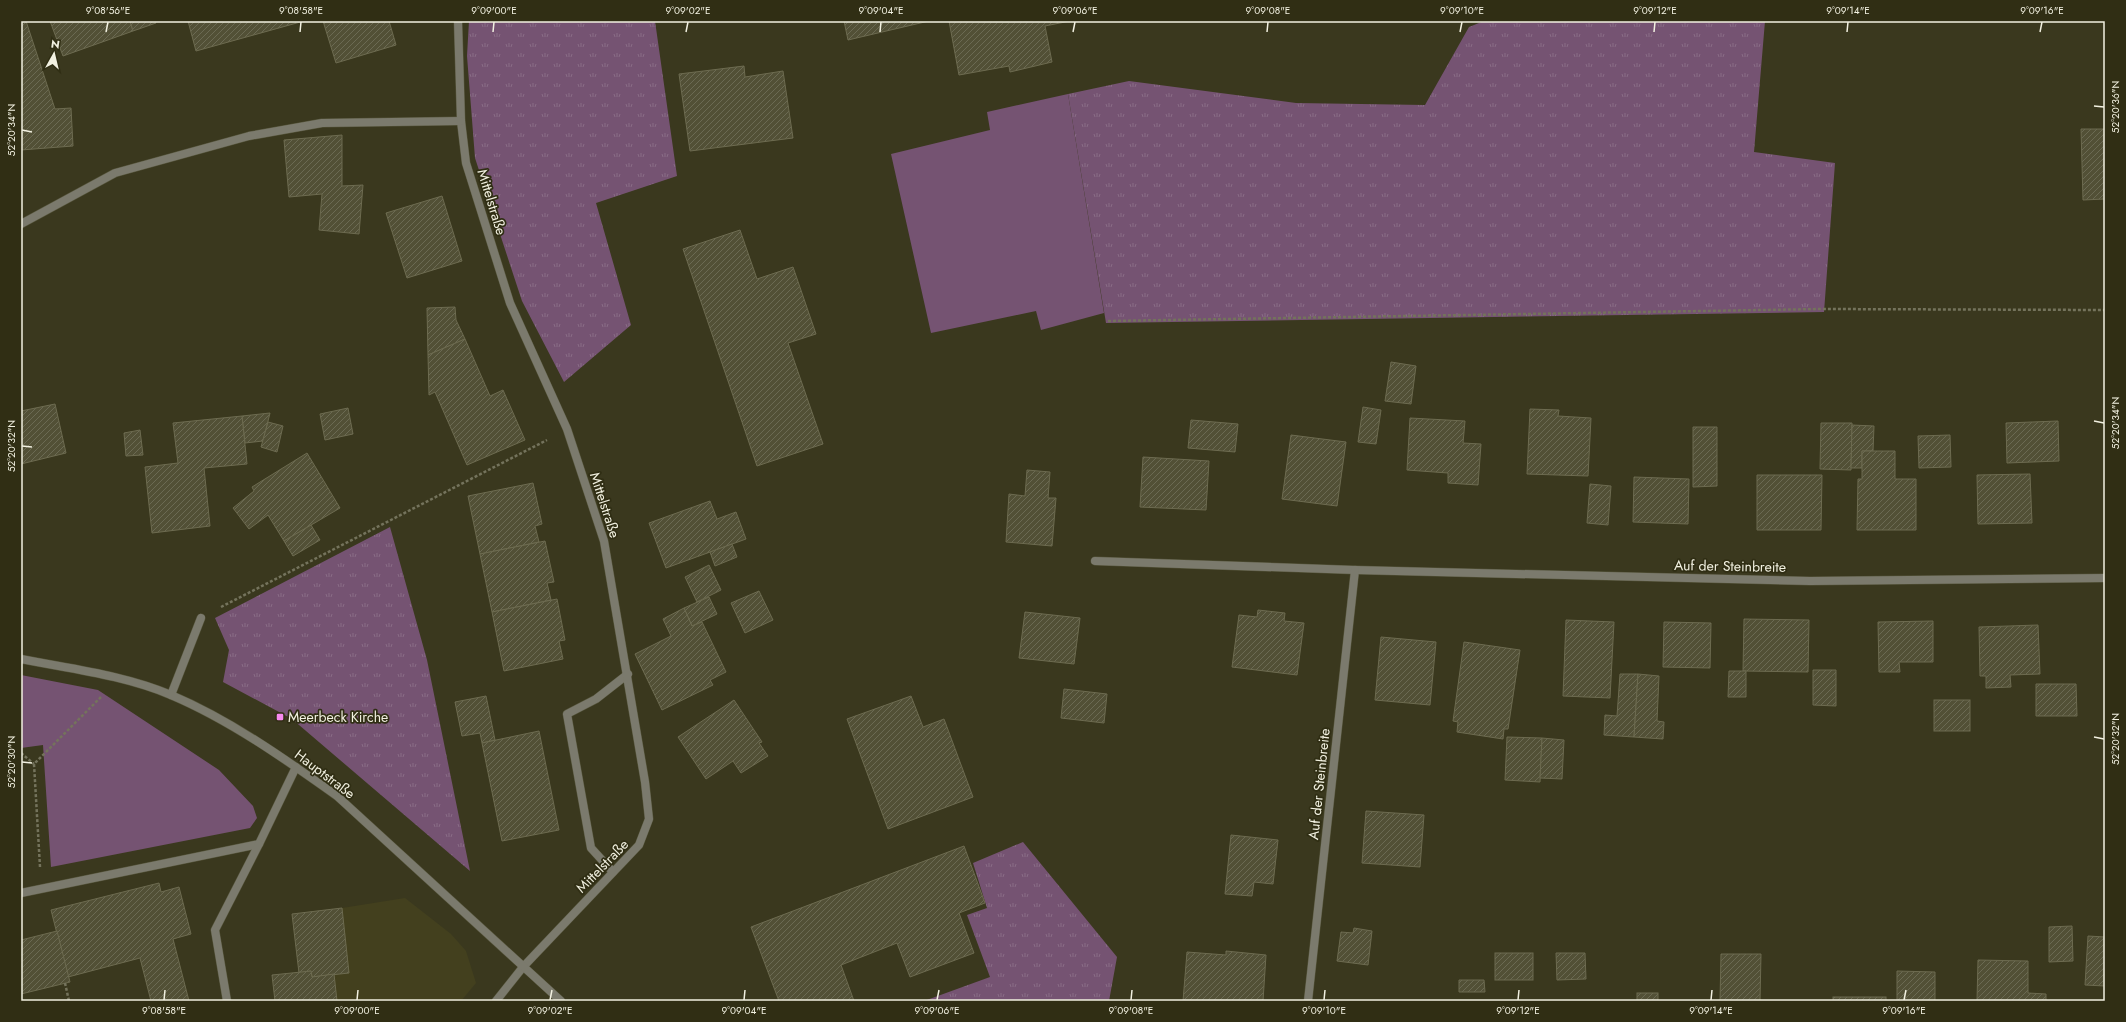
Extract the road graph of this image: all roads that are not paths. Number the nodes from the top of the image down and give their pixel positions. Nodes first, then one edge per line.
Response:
1 (458, 21) edge
2 (461, 121) junction
3 (21, 224) edge
4 (1095, 560) dead end
5 (1355, 570) junction
6 (2105, 578) edge
7 (201, 618) road end
8 (21, 659) edge
9 (628, 674) junction
10 (171, 695) junction
11 (296, 766) junction
12 (259, 844) junction
13 (614, 872) junction
14 (21, 893) edge
15 (522, 967) junction
16 (228, 1001) edge
17 (496, 1001) edge
18 (561, 1001) edge
19 (1308, 1001) edge

1 - 2 street, Mittelstraße
2 - 3 street
2 - 9 street, Mittelstraße
4 - 5 street, Auf der Steinbreite
5 - 6 street, Auf der Steinbreite
5 - 19 street, Auf der Steinbreite
7 - 10 street
8 - 10 street, Hauptstraße
9 - 13 street, Mittelstraße
9 - 13 street
10 - 11 street, Hauptstraße
11 - 12 street
11 - 15 street, Hauptstraße
12 - 14 street
12 - 16 street
13 - 15 street, Mittelstraße
15 - 17 street, Mittelstraße
15 - 18 street, Hauptstraße

